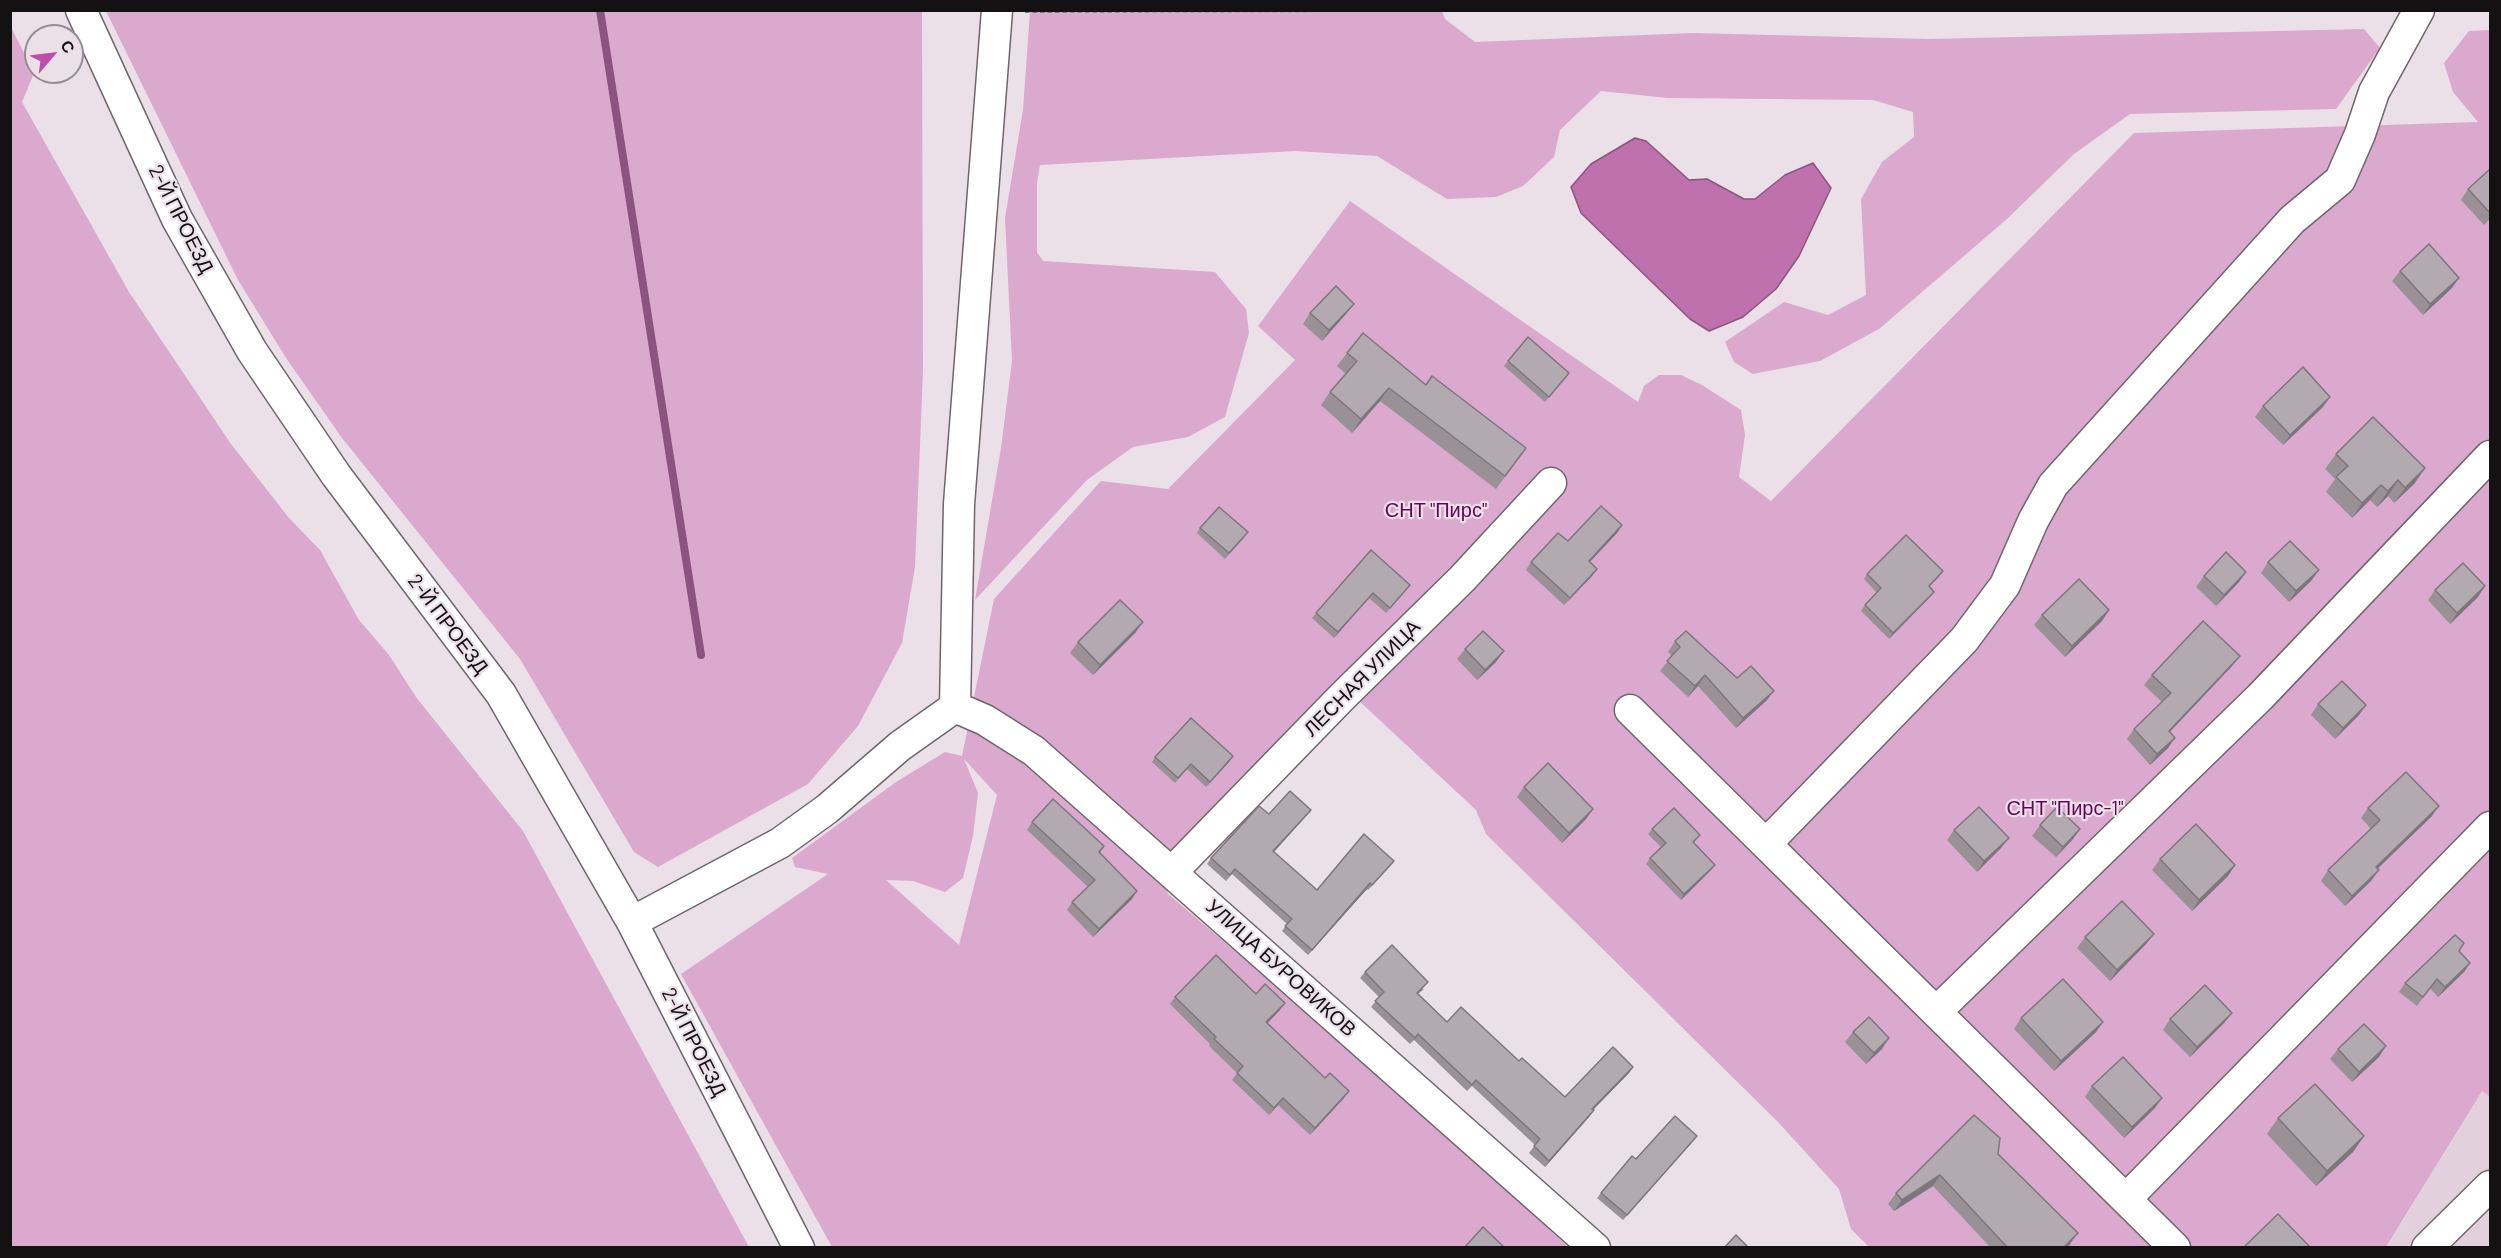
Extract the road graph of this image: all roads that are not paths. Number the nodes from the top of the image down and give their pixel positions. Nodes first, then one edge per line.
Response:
1 (81, 10) edge
2 (2419, 10) edge
3 (997, 11) edge
4 (2490, 456) edge
5 (1551, 483) dead end
6 (955, 707) junction
7 (1630, 710) dead end
8 (2490, 827) edge
9 (1767, 843) junction
10 (1172, 872) junction
11 (632, 922) junction
12 (1937, 1011) junction
13 (2490, 1186) edge
14 (2126, 1199) junction
15 (799, 1248) edge
16 (1595, 1248) edge
17 (2175, 1248) edge
18 (2427, 1248) edge

1 - 11 street, 2-Й ПРОЕЗД
2 - 9 street
3 - 6 street
4 - 12 street
5 - 10 street, ЛЕСНАЯ УЛИЦА
6 - 10 street, УЛИЦА БУРОВИКОВ
6 - 11 street
7 - 9 street
8 - 14 street
9 - 12 street
10 - 16 street, УЛИЦА БУРОВИКОВ
11 - 15 street, 2-Й ПРОЕЗД
12 - 14 street
13 - 18 street
14 - 17 street

